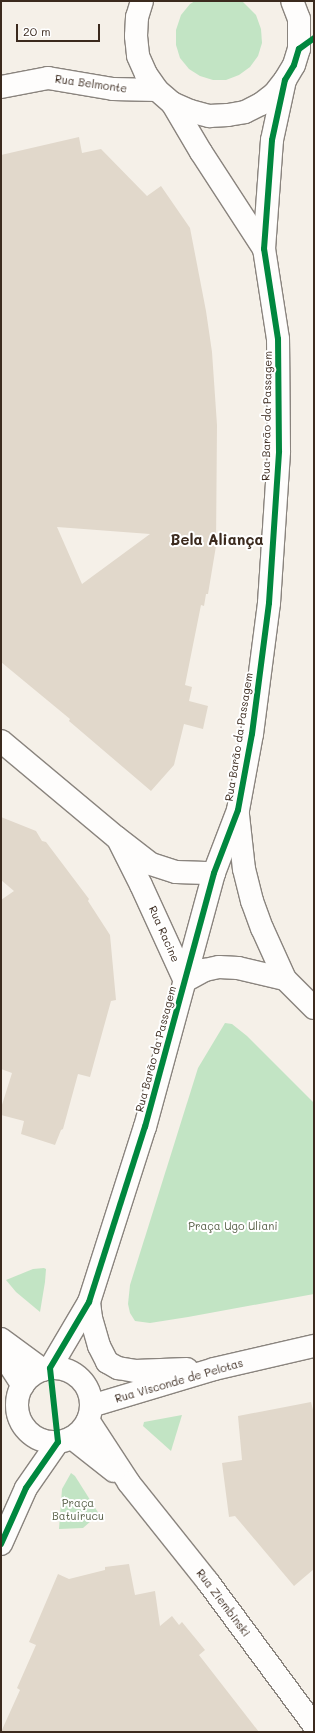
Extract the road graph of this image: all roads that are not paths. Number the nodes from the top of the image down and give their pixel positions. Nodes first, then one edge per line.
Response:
1 (142, 1) edge
2 (292, 1) edge
3 (306, 43) edge
4 (285, 80) junction
5 (1, 87) edge
6 (165, 96) junction
7 (264, 249) junction
8 (2, 742) edge
9 (238, 810) junction
10 (116, 837) junction
11 (214, 874) junction
12 (285, 979) junction
13 (185, 981) junction
14 (314, 1008) edge
15 (89, 1302) junction
16 (1, 1338) edge
17 (314, 1346) edge
18 (1, 1352) edge
19 (47, 1369) junction
20 (214, 1369) junction
21 (14, 1393) edge
22 (90, 1413) junction
23 (19, 1426) edge
24 (65, 1440) junction
25 (129, 1483) junction
26 (26, 1488) junction
27 (1, 1544) edge
28 (314, 1725) edge

1 - 6 street, Rua Barão da Passagem
2 - 3 street
3 - 4 street
4 - 6 street
4 - 7 street, Rua Barão da Passagem
5 - 6 street, Rua Belmonte
6 - 7 street, Rua Barão da Passagem
7 - 9 street, Rua Barão da Passagem
8 - 10 street, Rua Racine
9 - 11 street, Rua Barão da Passagem
9 - 12 street
10 - 11 street, Rua Racine
10 - 13 street, Rua Racine
11 - 13 street, Rua Barão da Passagem
12 - 13 street
12 - 14 street
13 - 15 street, Rua Barão da Passagem
15 - 19 street, Rua Barão da Passagem
15 - 20 street, Rua Barão da Passagem
16 - 19 street
17 - 20 street, Rua Visconde de Pelotas
18 - 21 street
19 - 21 street
19 - 22 street
20 - 22 street, Rua Visconde de Pelotas
21 - 23 street
22 - 24 street
22 - 25 street, Rua Ziembinski
23 - 24 street
23 - 26 street
24 - 25 street, Rua Ziembinski
24 - 26 street
25 - 28 street, Rua Ziembinski
26 - 27 street

